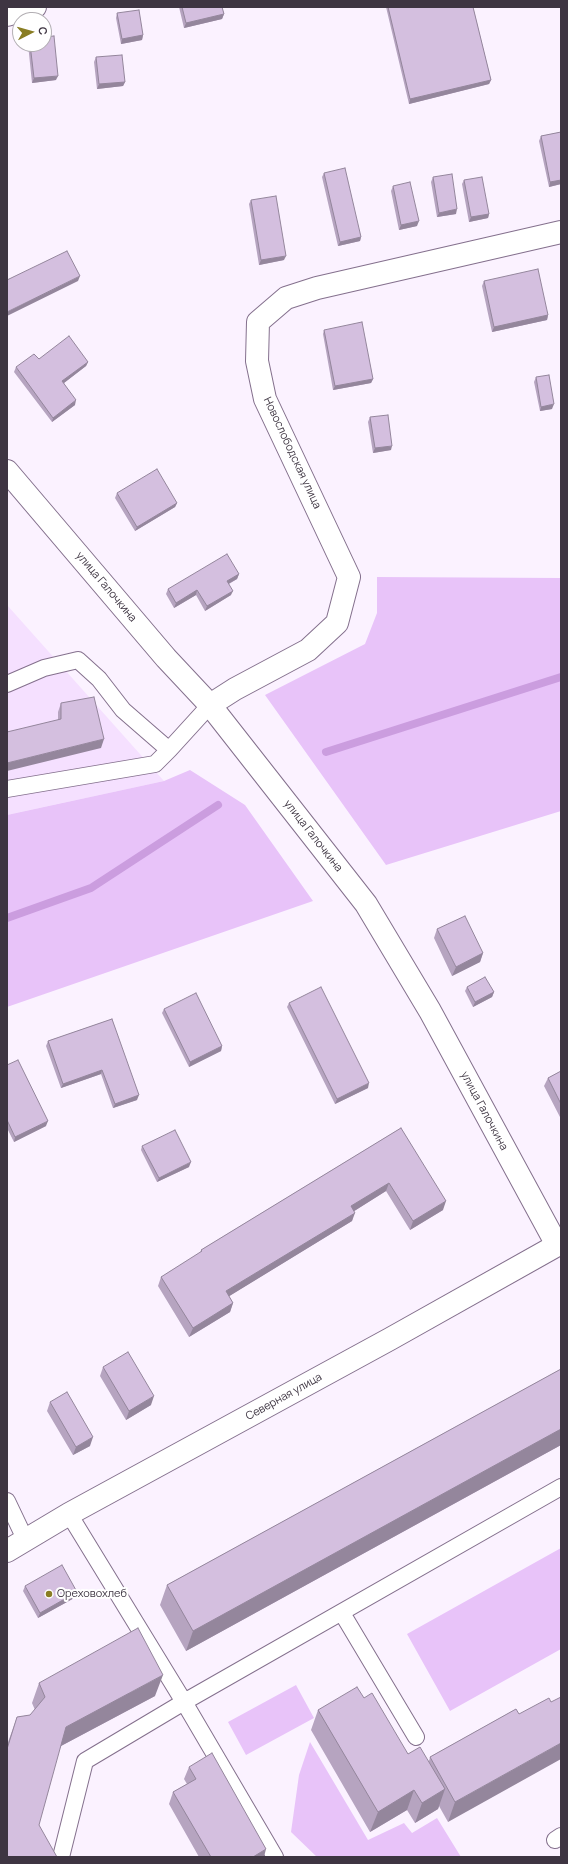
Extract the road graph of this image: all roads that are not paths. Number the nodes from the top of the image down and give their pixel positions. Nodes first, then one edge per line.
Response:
1 (35, 7) edge
2 (7, 15) edge
3 (561, 232) edge
4 (7, 471) edge
5 (7, 684) edge
6 (210, 705) junction
7 (169, 750) junction
8 (7, 789) edge
9 (559, 1244) edge
10 (561, 1487) edge
11 (7, 1501) edge
12 (69, 1514) junction
13 (16, 1546) edge
14 (342, 1613) junction
15 (184, 1702) junction
16 (416, 1737) dead end
17 (61, 1857) edge
18 (275, 1857) edge

1 - 2 street
3 - 6 street, Новослободская улица
4 - 6 street, улица Галочкина
5 - 7 lane
6 - 7 lane
6 - 9 street, улица Галочкина
7 - 8 lane
9 - 12 street, Северная улица
10 - 14 lane
11 - 13 lane
12 - 13 street, Северная улица
12 - 15 lane
14 - 15 lane
14 - 16 lane
15 - 17 lane
15 - 18 lane

